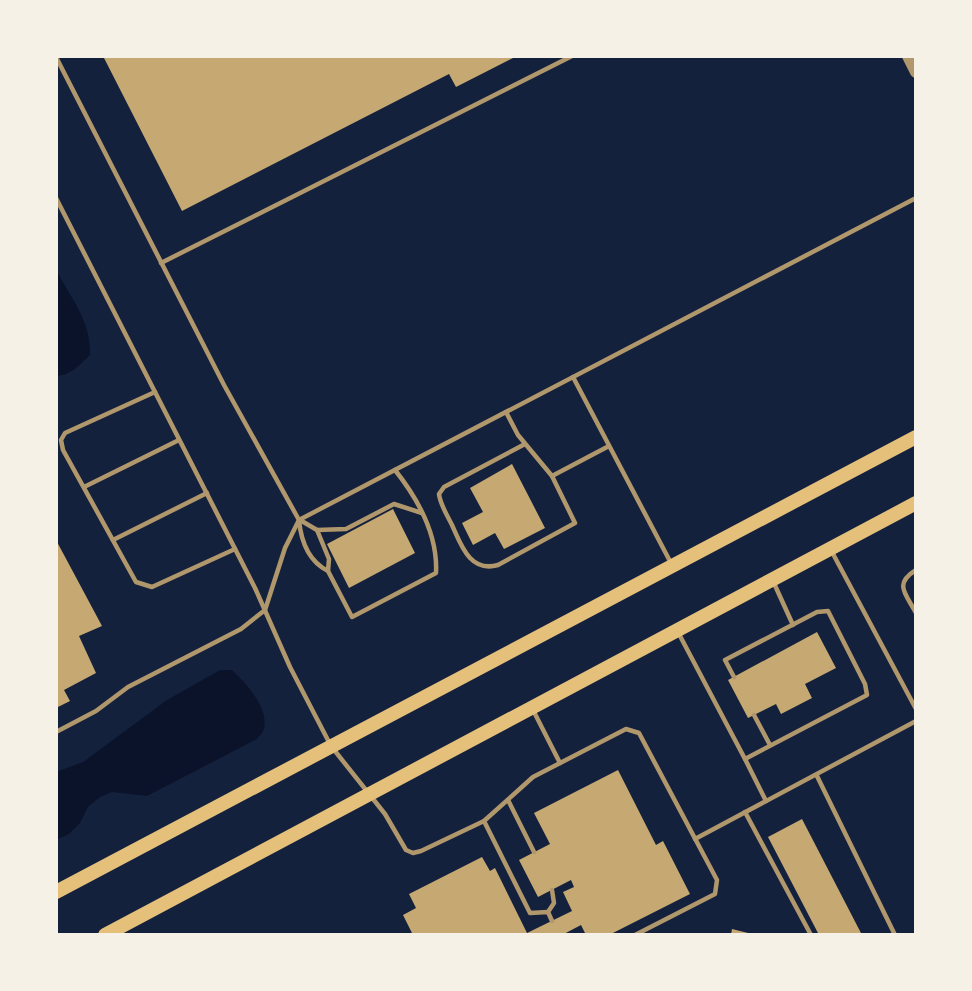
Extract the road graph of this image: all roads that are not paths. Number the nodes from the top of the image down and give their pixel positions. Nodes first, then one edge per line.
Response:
1 (572, 56) edge
2 (908, 56) edge
3 (56, 57) edge
4 (916, 72) edge
5 (56, 198) edge
6 (916, 198) edge
7 (161, 263) junction
8 (573, 377) junction
9 (155, 392) junction
10 (506, 412) junction
11 (916, 437) edge
12 (179, 440) junction
13 (525, 444) junction
14 (610, 446) junction
15 (395, 470) junction
16 (552, 475) junction
17 (84, 487) junction
18 (207, 493) junction
19 (916, 503) edge
20 (423, 513) junction
21 (299, 520) junction
22 (317, 530) junction
23 (113, 540) junction
24 (830, 548) junction
25 (235, 549) junction
26 (673, 565) junction
27 (916, 570) edge
28 (328, 571) junction
29 (772, 579) junction
30 (265, 610) junction
31 (916, 613) edge
32 (793, 625) junction
33 (677, 630) junction
34 (734, 677) dead end
35 (531, 708) junction
36 (916, 709) edge
37 (754, 715) dead end
38 (916, 721) edge
39 (56, 732) edge
40 (331, 746) junction
41 (770, 746) junction
42 (745, 759) junction
43 (559, 762) junction
44 (817, 775) junction
45 (369, 794) junction
46 (508, 800) junction
47 (766, 801) junction
48 (745, 812) junction
49 (484, 821) junction
50 (695, 839) junction
51 (534, 852) dead end
52 (552, 890) dead end
53 (56, 892) edge
54 (548, 912) junction
55 (552, 921) dead end
56 (105, 935) edge
57 (635, 935) edge
58 (811, 935) edge
59 (895, 935) edge

1 - 7 lane
2 - 4 street
3 - 7 lane
5 - 9 lane
6 - 8 lane
7 - 21 lane
8 - 10 lane
8 - 14 lane
9 - 12 lane
9 - 17 lane
10 - 13 lane
10 - 15 lane
11 - 26 main road
12 - 17 lane
12 - 18 lane
13 - 16 lane
13 - 16 lane
14 - 16 lane
14 - 26 lane
15 - 20 lane
15 - 21 lane
17 - 23 lane
18 - 23 lane
18 - 25 lane
19 - 24 main road
20 - 22 lane
20 - 28 lane
21 - 22 lane
21 - 28 lane
21 - 30 lane
22 - 28 lane
23 - 25 lane
24 - 29 main road
24 - 36 lane
25 - 30 lane
26 - 40 main road
27 - 31 lane
29 - 32 lane
29 - 33 main road
30 - 39 lane
30 - 40 lane
32 - 34 lane
32 - 41 lane
33 - 35 main road
33 - 42 lane
35 - 43 lane
35 - 45 main road
37 - 41 lane
38 - 44 lane
40 - 45 lane
40 - 53 main road
41 - 42 lane
42 - 47 lane
43 - 46 lane
43 - 50 lane
44 - 47 lane
44 - 59 lane
45 - 49 lane
45 - 56 main road
46 - 49 lane
46 - 51 lane
47 - 48 lane
48 - 50 lane
48 - 58 lane
49 - 54 lane
50 - 57 lane
52 - 54 lane
54 - 55 lane

